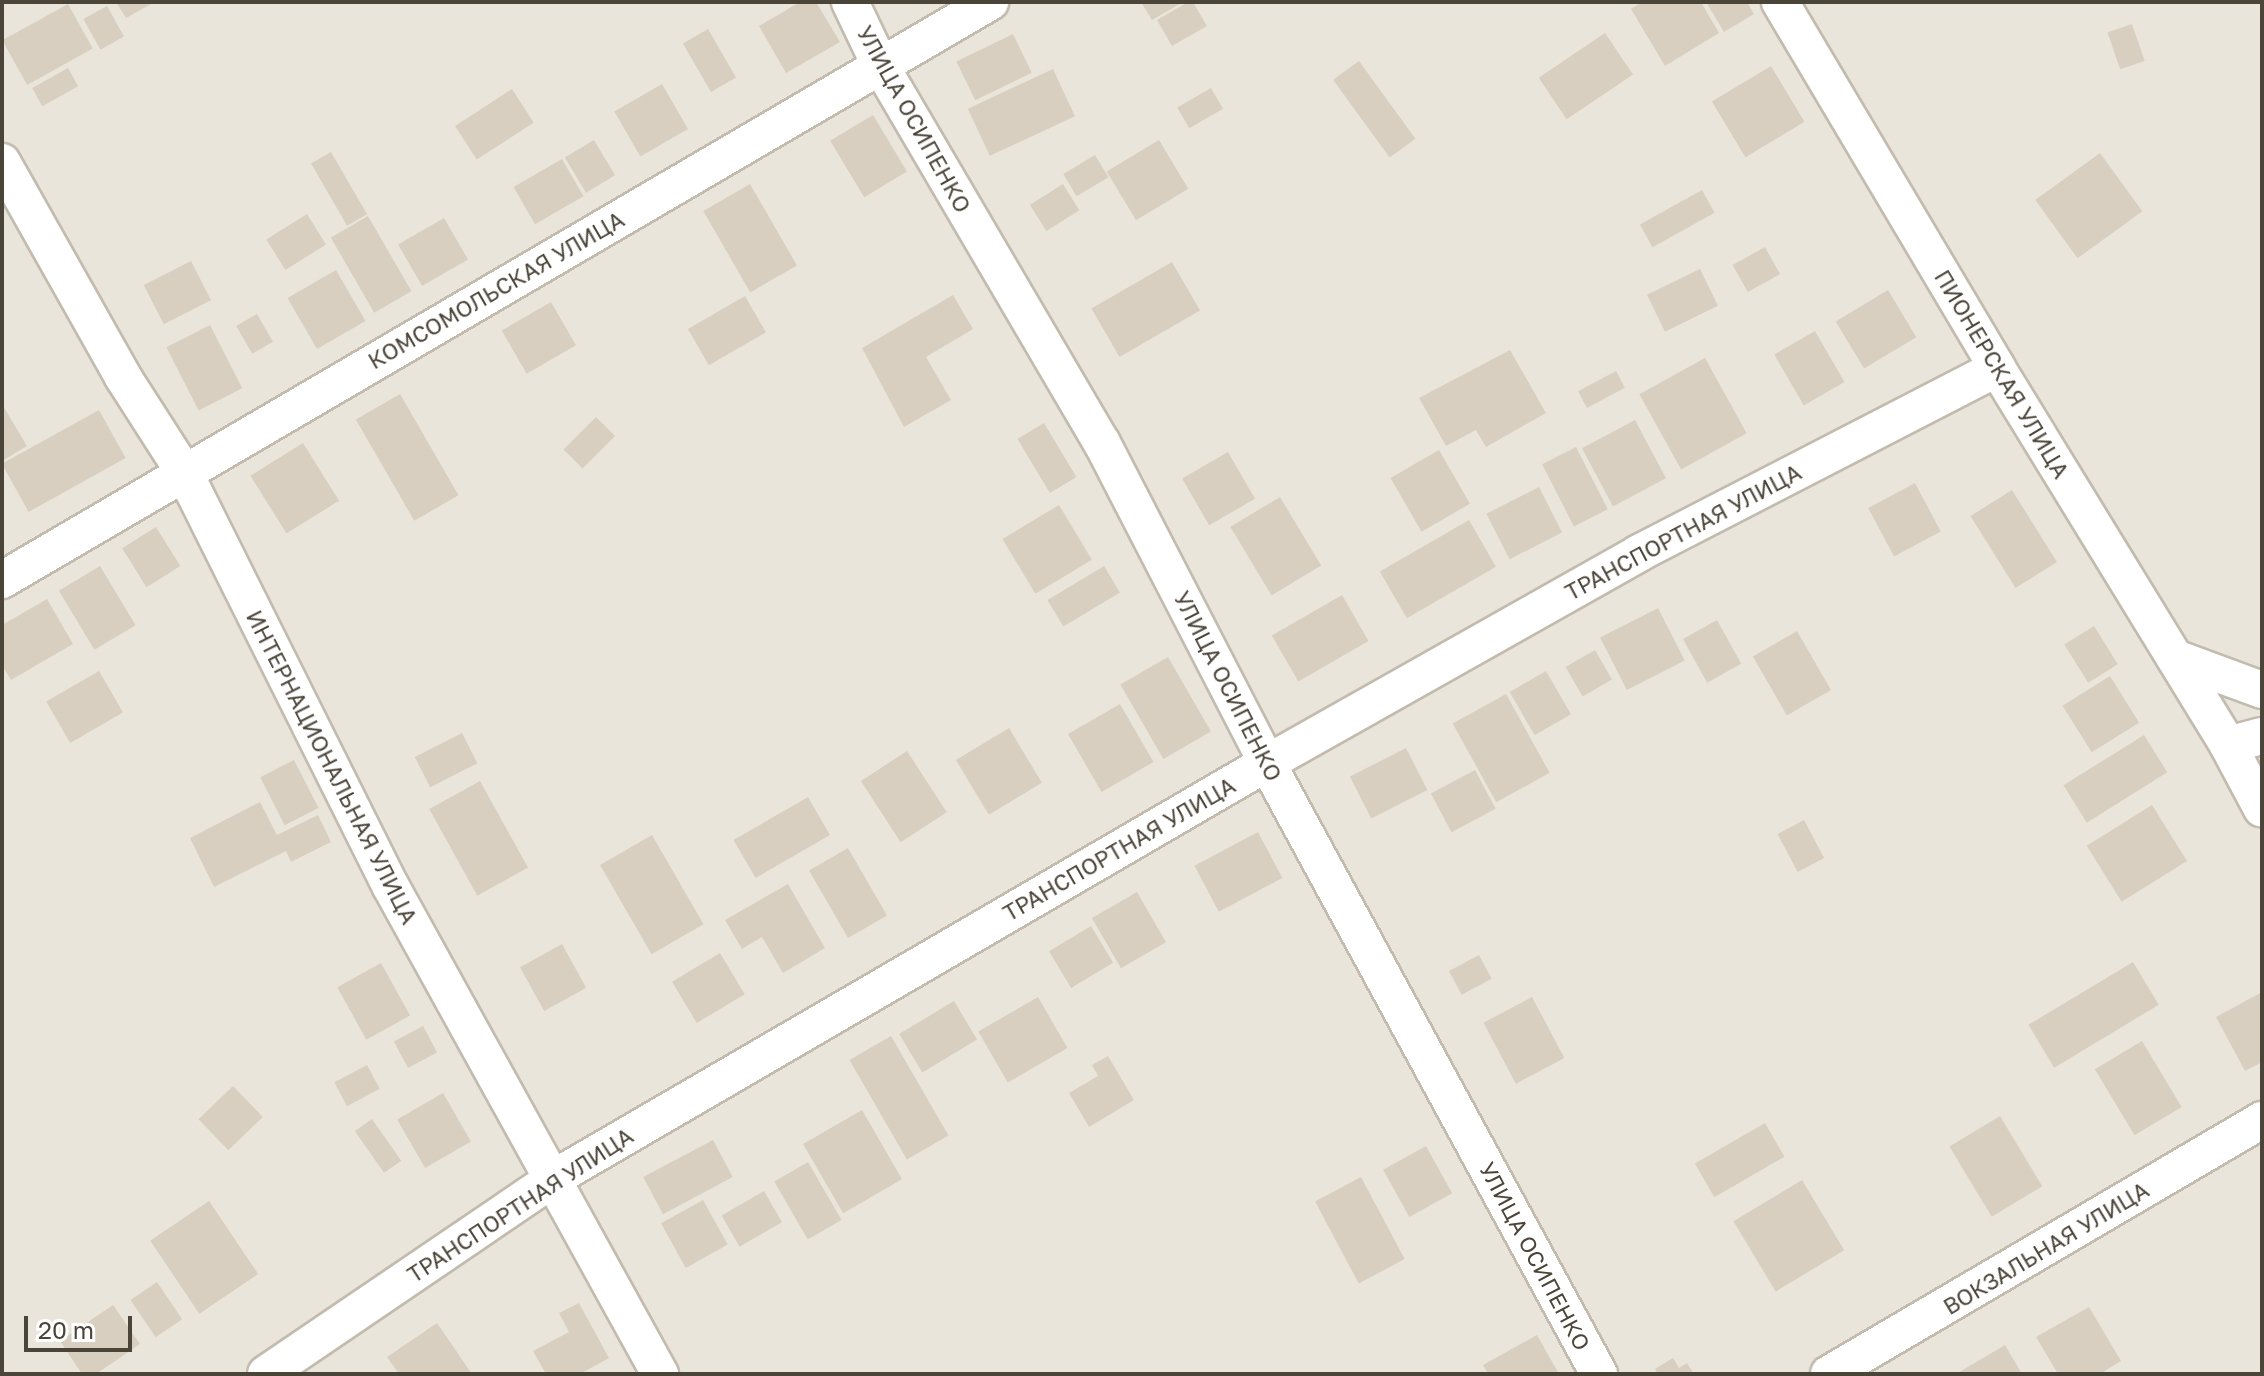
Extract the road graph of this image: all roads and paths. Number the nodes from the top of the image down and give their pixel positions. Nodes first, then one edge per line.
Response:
1 (850, 2) edge
2 (990, 2) edge
3 (1780, 2) edge
4 (880, 65) junction
5 (2, 162) edge
6 (1997, 368) junction
7 (184, 472) junction
8 (2, 580) edge
9 (2175, 658) junction
10 (2262, 690) edge
11 (2245, 740) edge
12 (1267, 763) junction
13 (2262, 809) edge
14 (2262, 1120) edge
15 (554, 1178) junction
16 (266, 1374) edge
17 (660, 1374) edge
18 (1599, 1374) edge
19 (1829, 1374) edge

1 - 4 street, УЛИЦА ОСИПЕНКО
2 - 4 street, КОМСОМОЛЬСКАЯ УЛИЦА
3 - 6 street, ПИОНЕРСКАЯ УЛИЦА
4 - 7 street, КОМСОМОЛЬСКАЯ УЛИЦА
4 - 12 street, УЛИЦА ОСИПЕНКО
5 - 7 street, ИНТЕРНАЦИОНАЛЬНАЯ УЛИЦА
6 - 9 street, ПИОНЕРСКАЯ УЛИЦА
6 - 12 street, ТРАНСПОРТНАЯ УЛИЦА
7 - 8 street, КОМСОМОЛЬСКАЯ УЛИЦА
7 - 15 street, ИНТЕРНАЦИОНАЛЬНАЯ УЛИЦА
9 - 10 street
9 - 11 street, ПИОНЕРСКАЯ УЛИЦА
11 - 13 street, ПИОНЕРСКАЯ УЛИЦА
12 - 15 street, ТРАНСПОРТНАЯ УЛИЦА
12 - 18 street, УЛИЦА ОСИПЕНКО
14 - 19 street, ВОКЗАЛЬНАЯ УЛИЦА
15 - 16 street, ТРАНСПОРТНАЯ УЛИЦА
15 - 17 street, ИНТЕРНАЦИОНАЛЬНАЯ УЛИЦА

